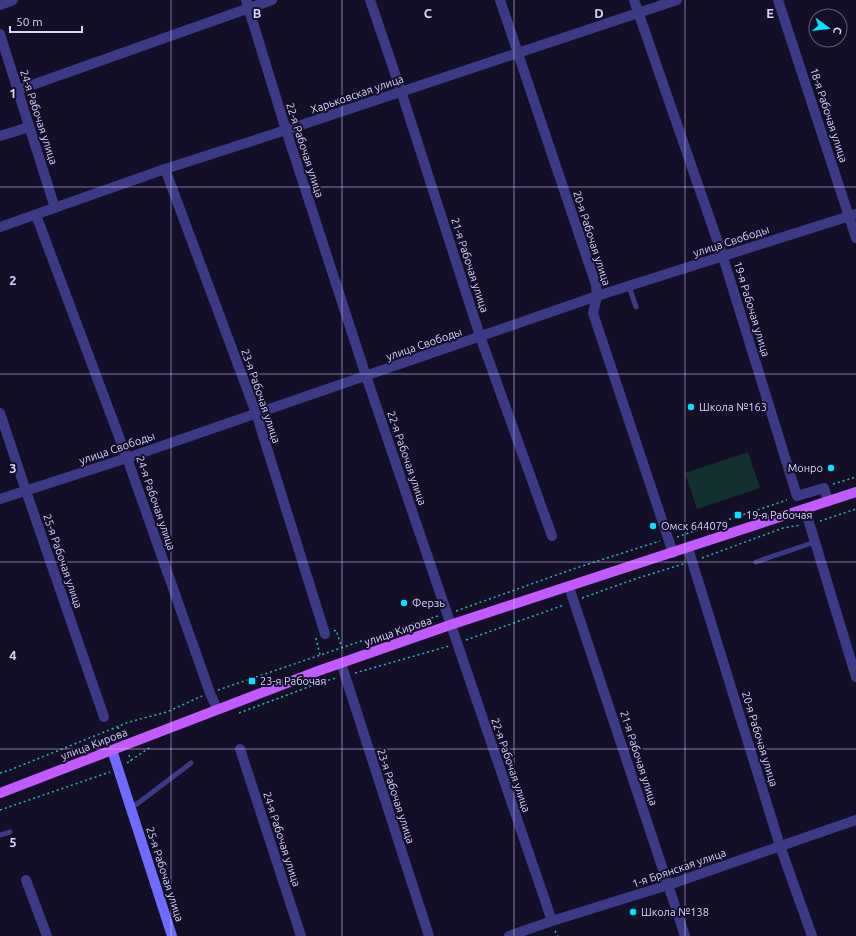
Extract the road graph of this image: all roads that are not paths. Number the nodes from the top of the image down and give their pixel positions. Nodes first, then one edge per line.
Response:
1 (13, 0) edge
2 (272, 0) edge
3 (370, 0) edge
4 (500, 0) edge
5 (634, 0) edge
6 (676, 0) edge
7 (778, 0) edge
8 (247, 4) edge
9 (0, 5) edge
10 (638, 12) junction
11 (0, 34) edge
12 (3, 51) edge
13 (518, 52) junction
14 (18, 90) junction
15 (401, 91) junction
16 (29, 127) junction
17 (286, 130) junction
18 (0, 136) edge
19 (165, 169) junction
20 (55, 208) junction
21 (36, 215) junction
22 (853, 215) edge
23 (0, 227) edge
24 (856, 238) edge
25 (723, 257) junction
26 (629, 286) junction
27 (597, 296) junction
28 (636, 307) dead end
29 (480, 336) junction
30 (366, 376) junction
31 (0, 413) edge
32 (256, 413) junction
33 (128, 458) junction
34 (26, 491) junction
35 (856, 492) edge
36 (0, 499) edge
37 (828, 501) junction
38 (805, 509) junction
39 (552, 536) dead end
40 (815, 542) junction
41 (688, 548) junction
42 (673, 553) junction
43 (756, 562) dead end
44 (569, 587) junction
45 (450, 625) junction
46 (325, 634) dead end
47 (341, 663) junction
48 (856, 677) edge
49 (217, 709) junction
50 (104, 717) dead end
51 (240, 749) dead end
52 (112, 750) junction
53 (191, 763) dead end
54 (0, 793) edge
55 (130, 806) junction
56 (856, 820) edge
57 (10, 832) dead end
58 (0, 835) edge
59 (780, 846) junction
60 (26, 880) dead end
61 (668, 885) junction
62 (552, 921) junction
63 (47, 936) edge
64 (172, 936) edge
65 (301, 936) edge
66 (429, 936) edge
67 (509, 936) edge
68 (685, 936) edge
69 (812, 936) edge

1 - 9 street
2 - 8 street
3 - 15 street, 21-я Рабочая улица
4 - 13 street, 20-я Рабочая улица
5 - 10 street, 19-я Рабочая улица
6 - 10 street, Харьковская улица
7 - 22 street, 18-я Рабочая улица
8 - 14 street
8 - 17 street, 22-я Рабочая улица
10 - 13 street, Харьковская улица
10 - 25 street, 19-я Рабочая улица
11 - 12 street, 24-я Рабочая улица
12 - 14 street, 24-я Рабочая улица
13 - 15 street, Харьковская улица
13 - 27 street, 20-я Рабочая улица
14 - 16 street, 24-я Рабочая улица
15 - 17 street, Харьковская улица
15 - 29 street, 21-я Рабочая улица
16 - 18 street
16 - 20 street, 24-я Рабочая улица
17 - 19 street, Харьковская улица
17 - 30 street, 22-я Рабочая улица
19 - 20 street, Харьковская улица
19 - 32 street, 23-я Рабочая улица
20 - 21 street, Харьковская улица
21 - 23 street, Харьковская улица
21 - 33 street, 24-я Рабочая улица
22 - 24 street, 18-я Рабочая улица
22 - 25 street, улица Свободы
25 - 26 street, улица Свободы
25 - 37 street, 19-я Рабочая улица
26 - 27 street, улица Свободы
26 - 28 lane
27 - 29 street, улица Свободы
27 - 42 street, 20-я Рабочая улица
29 - 30 street, улица Свободы
29 - 39 street, 21-я Рабочая улица
30 - 32 street, улица Свободы
30 - 45 street, 22-я Рабочая улица
31 - 34 street, 25-я Рабочая улица
32 - 33 street, улица Свободы
32 - 46 street, 23-я Рабочая улица
33 - 34 street, улица Свободы
33 - 49 street, 24-я Рабочая улица
34 - 36 street, улица Свободы
34 - 50 street, 25-я Рабочая улица
35 - 37 main road, улица Кирова
37 - 38 main road, улица Кирова
38 - 40 street
38 - 41 main road, улица Кирова
40 - 43 lane
40 - 48 street
41 - 42 main road, улица Кирова
41 - 59 street, 20-я Рабочая улица
42 - 44 main road, улица Кирова
44 - 45 main road, улица Кирова
44 - 61 street, 21-я Рабочая улица
45 - 47 main road, улица Кирова
45 - 62 street, 22-я Рабочая улица
47 - 49 main road, улица Кирова
47 - 66 street, 23-я Рабочая улица
49 - 52 main road, улица Кирова
51 - 65 street, 24-я Рабочая улица
52 - 54 main road, улица Кирова
52 - 55 main road, 25-я Рабочая улица
53 - 55 lane
55 - 64 main road, 25-я Рабочая улица
56 - 59 street, 1-я Брянская улица
57 - 58 lane
59 - 61 street, 1-я Брянская улица
59 - 69 street, 20-я Рабочая улица
60 - 63 street
61 - 62 street, 1-я Брянская улица
61 - 68 street, 21-я Рабочая улица
62 - 67 street, 1-я Брянская улица

